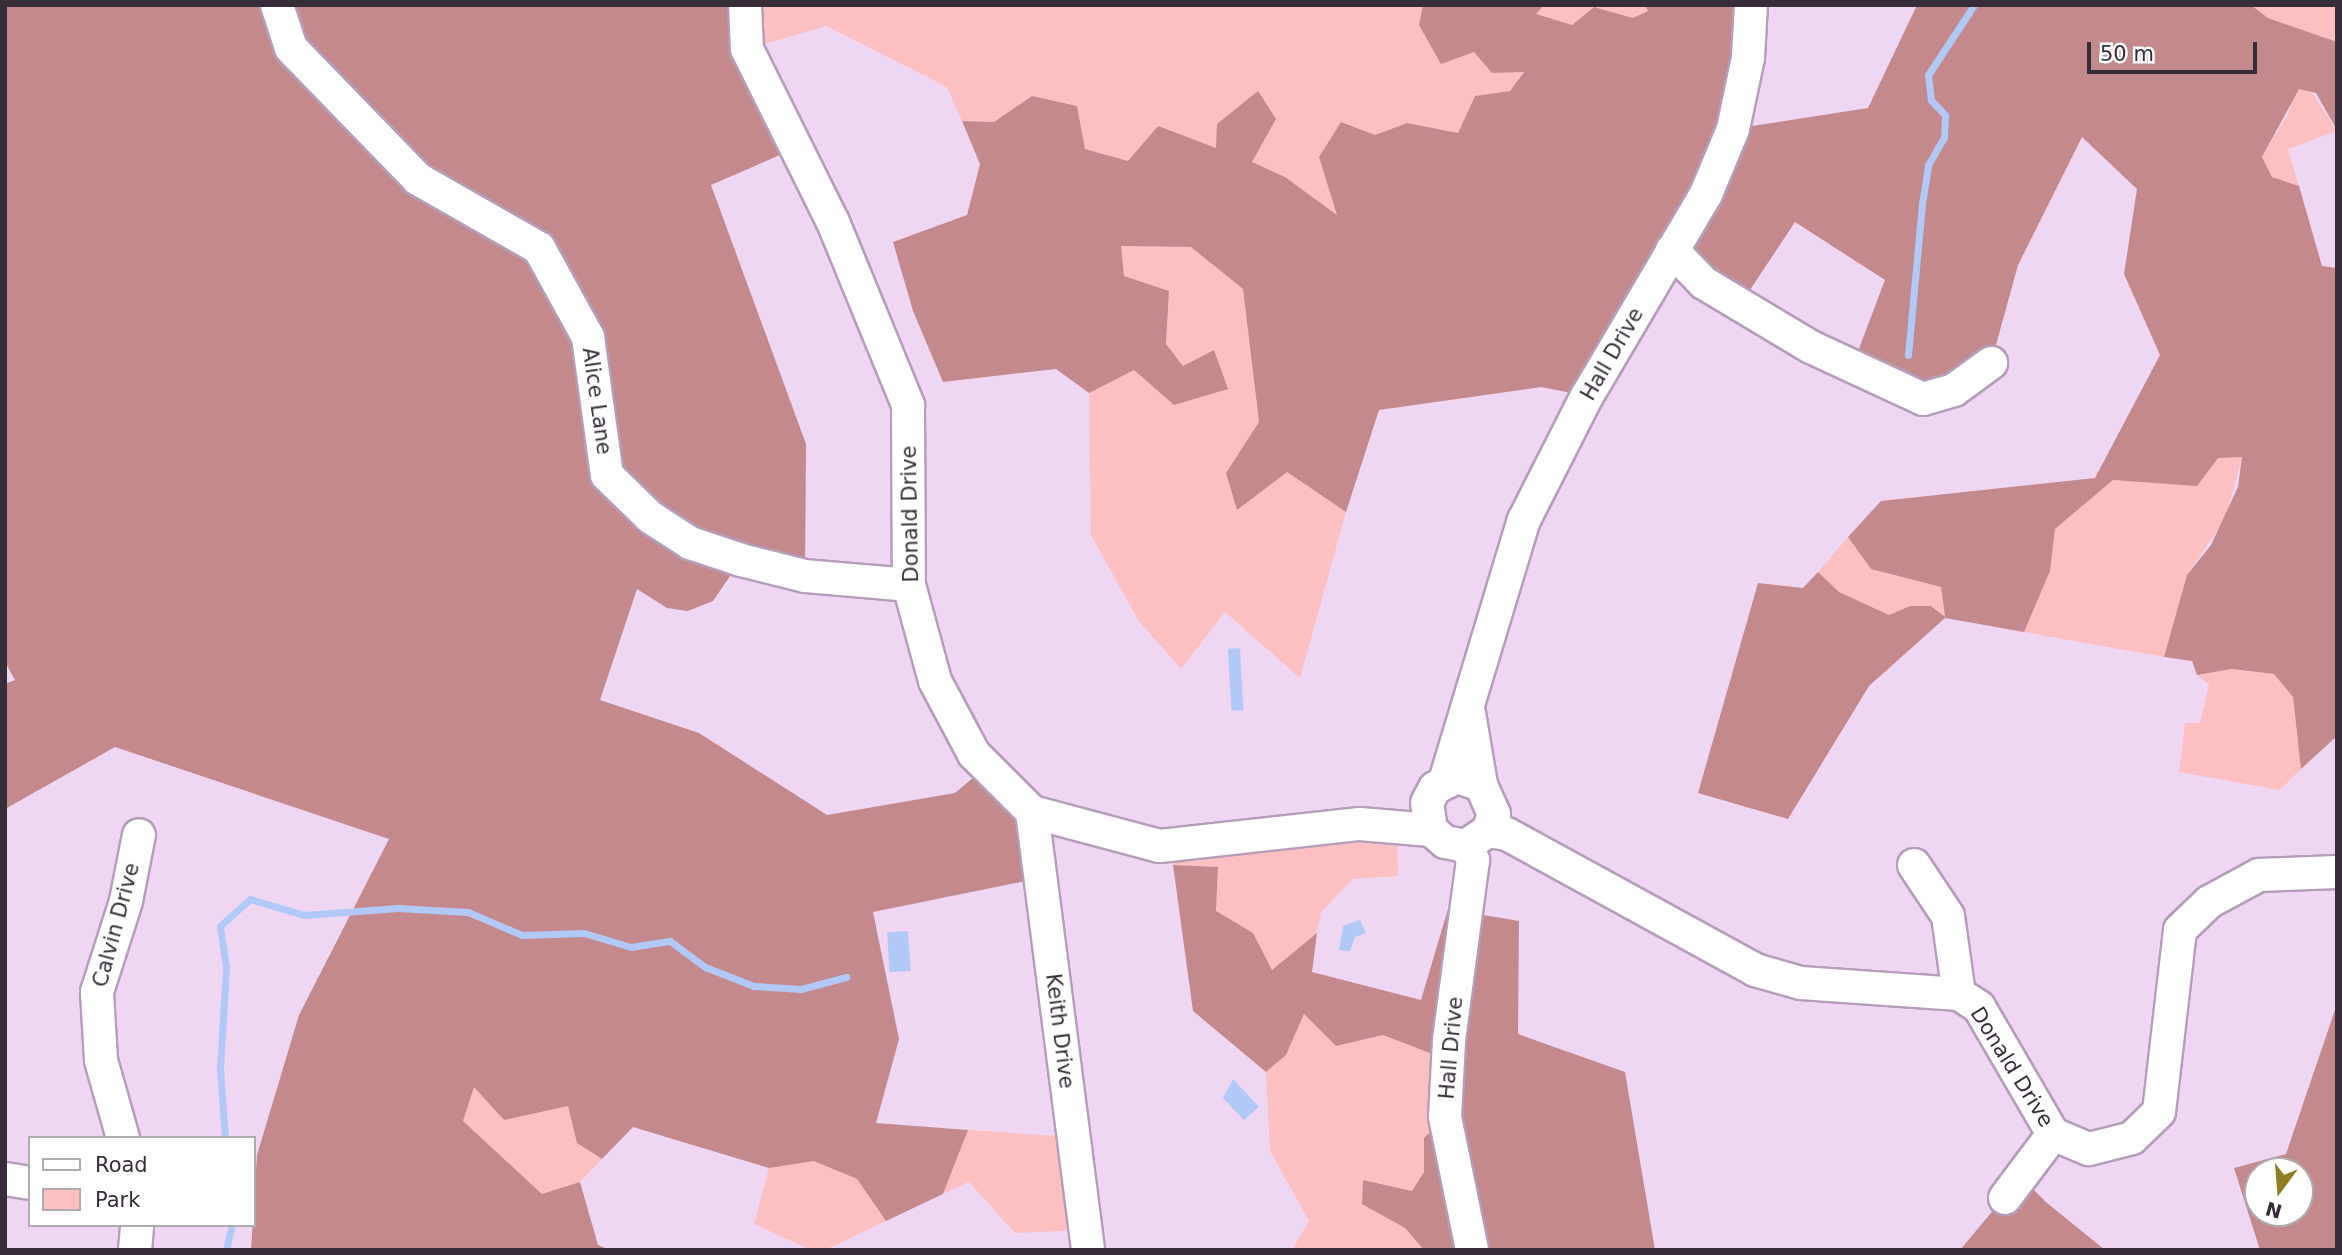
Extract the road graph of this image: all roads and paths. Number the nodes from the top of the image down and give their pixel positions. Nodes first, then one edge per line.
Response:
1 (276, 5) edge
2 (745, 5) edge
3 (1751, 5) edge
4 (1672, 250) junction
5 (1991, 363) dead end
6 (909, 585) junction
7 (1468, 705) junction
8 (1481, 785) junction
9 (1438, 787) junction
10 (1032, 812) junction
11 (1360, 824) junction
12 (1431, 830) junction
13 (139, 835) dead end
14 (1477, 838) junction
15 (1914, 865) dead end
16 (2337, 872) edge
17 (1959, 994) junction
18 (2053, 1134) junction
19 (122, 1136) edge
20 (5, 1179) edge
21 (28, 1183) edge
22 (2005, 1198) dead end
23 (137, 1227) edge
24 (135, 1250) edge
25 (1088, 1250) edge
26 (1472, 1250) edge

1 - 6 street, Alice Lane
2 - 6 street, Donald Drive
3 - 4 street, Hall Drive
4 - 5 street
4 - 7 street, Hall Drive
6 - 10 street, Donald Drive
7 - 8 street, Hall Drive
7 - 9 street, Hall Drive
8 - 9 street
8 - 14 street
9 - 11 street
9 - 12 street
10 - 11 street
10 - 25 street, Keith Drive
11 - 12 street
12 - 14 street
13 - 19 street, Calvin Drive
14 - 17 street, Donald Drive
14 - 26 street, Hall Drive
15 - 17 street
16 - 18 street, Donald Drive
17 - 18 street, Donald Drive
18 - 22 street
20 - 21 street
23 - 24 street

